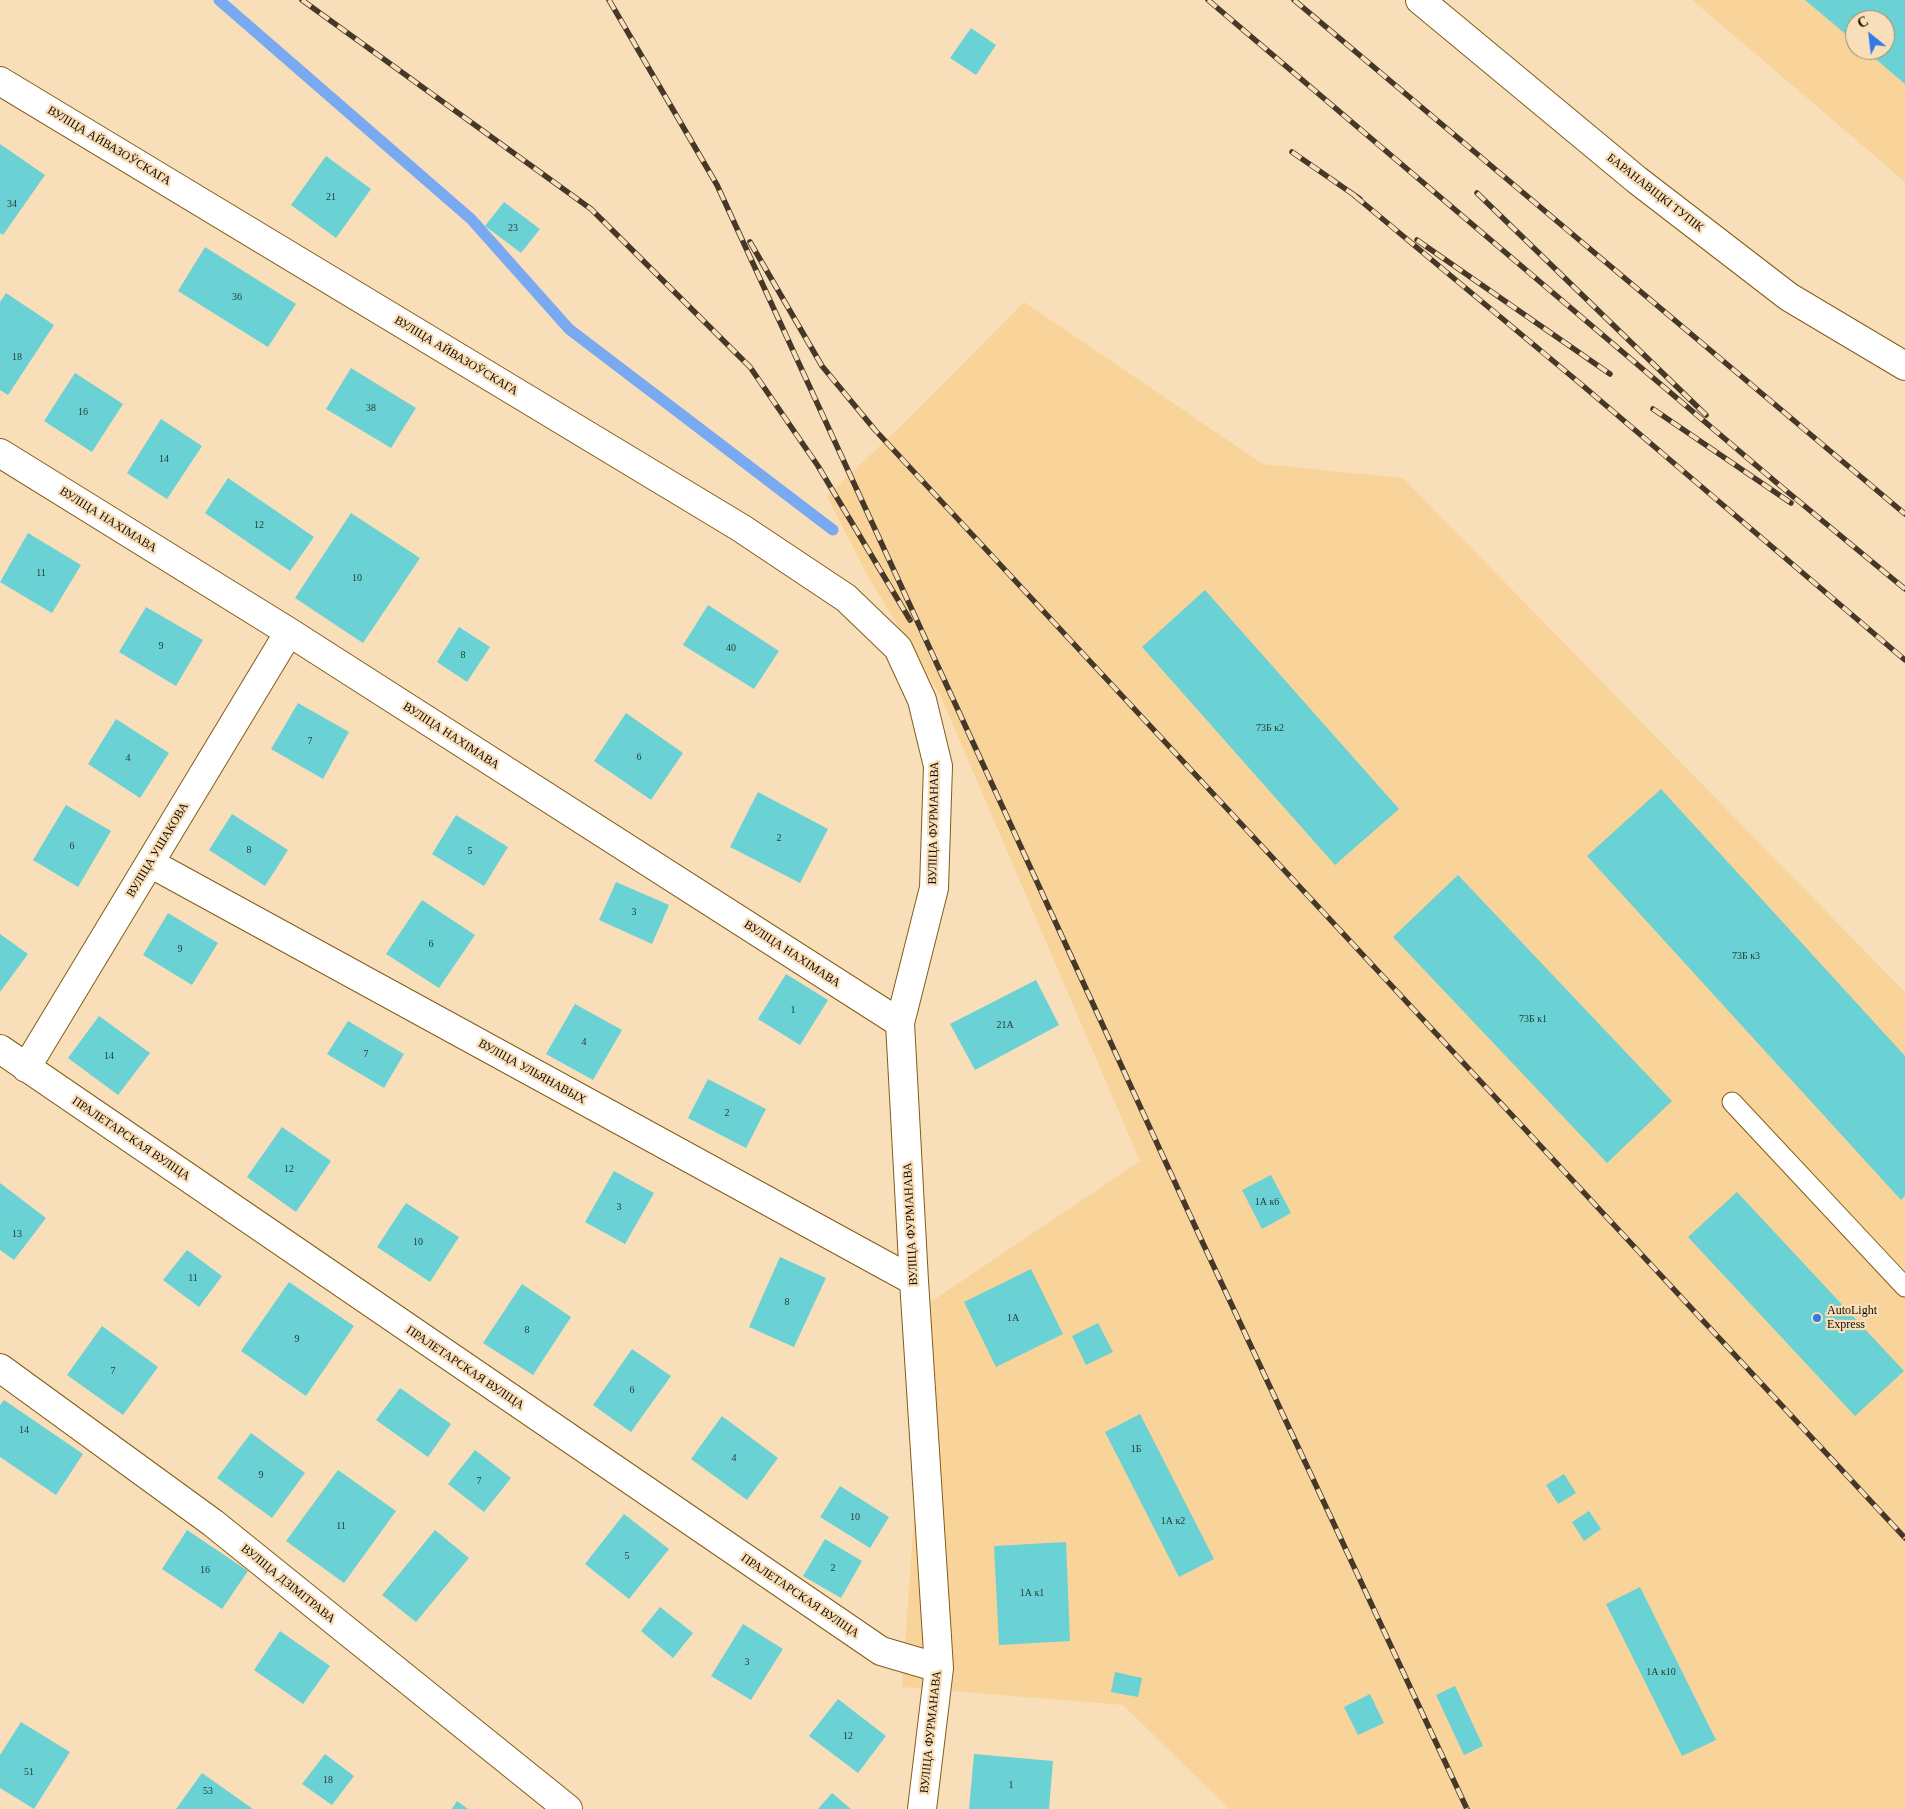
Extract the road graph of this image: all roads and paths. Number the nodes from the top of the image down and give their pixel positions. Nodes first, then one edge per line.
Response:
1 (1420, 0) edge
2 (0, 81) edge
3 (1905, 366) edge
4 (0, 453) edge
5 (289, 632) junction
6 (898, 648) joint
7 (150, 863) junction
8 (900, 1022) junction
9 (0, 1049) edge
10 (26, 1068) junction
11 (1732, 1102) dead end
12 (914, 1281) junction
13 (1905, 1287) edge
14 (0, 1368) edge
15 (939, 1668) junction
16 (568, 1809) edge
17 (922, 1809) edge

1 - 3 street, БАРАНАВІЦКІ ТУПІК
2 - 6 street, ВУЛІЦА АЙВАЗОЎСКАГА
4 - 5 street, ВУЛІЦА НАХІМАВА
5 - 7 street, ВУЛІЦА УШАКОВА
5 - 8 street, ВУЛІЦА НАХІМАВА
6 - 8 street, ВУЛІЦА ФУРМАНАВА
7 - 10 street, ВУЛІЦА УШАКОВА
7 - 12 street, ВУЛІЦА УЛЬЯНАВЫХ
8 - 12 street, ВУЛІЦА ФУРМАНАВА
9 - 10 street, ПРАЛЕТАРСКАЯ ВУЛІЦА
10 - 15 street, ПРАЛЕТАРСКАЯ ВУЛІЦА
11 - 13 lane
12 - 15 street, ВУЛІЦА ФУРМАНАВА
14 - 16 street, ВУЛІЦА ДЗІМІТРАВА
15 - 17 street, ВУЛІЦА ФУРМАНАВА

